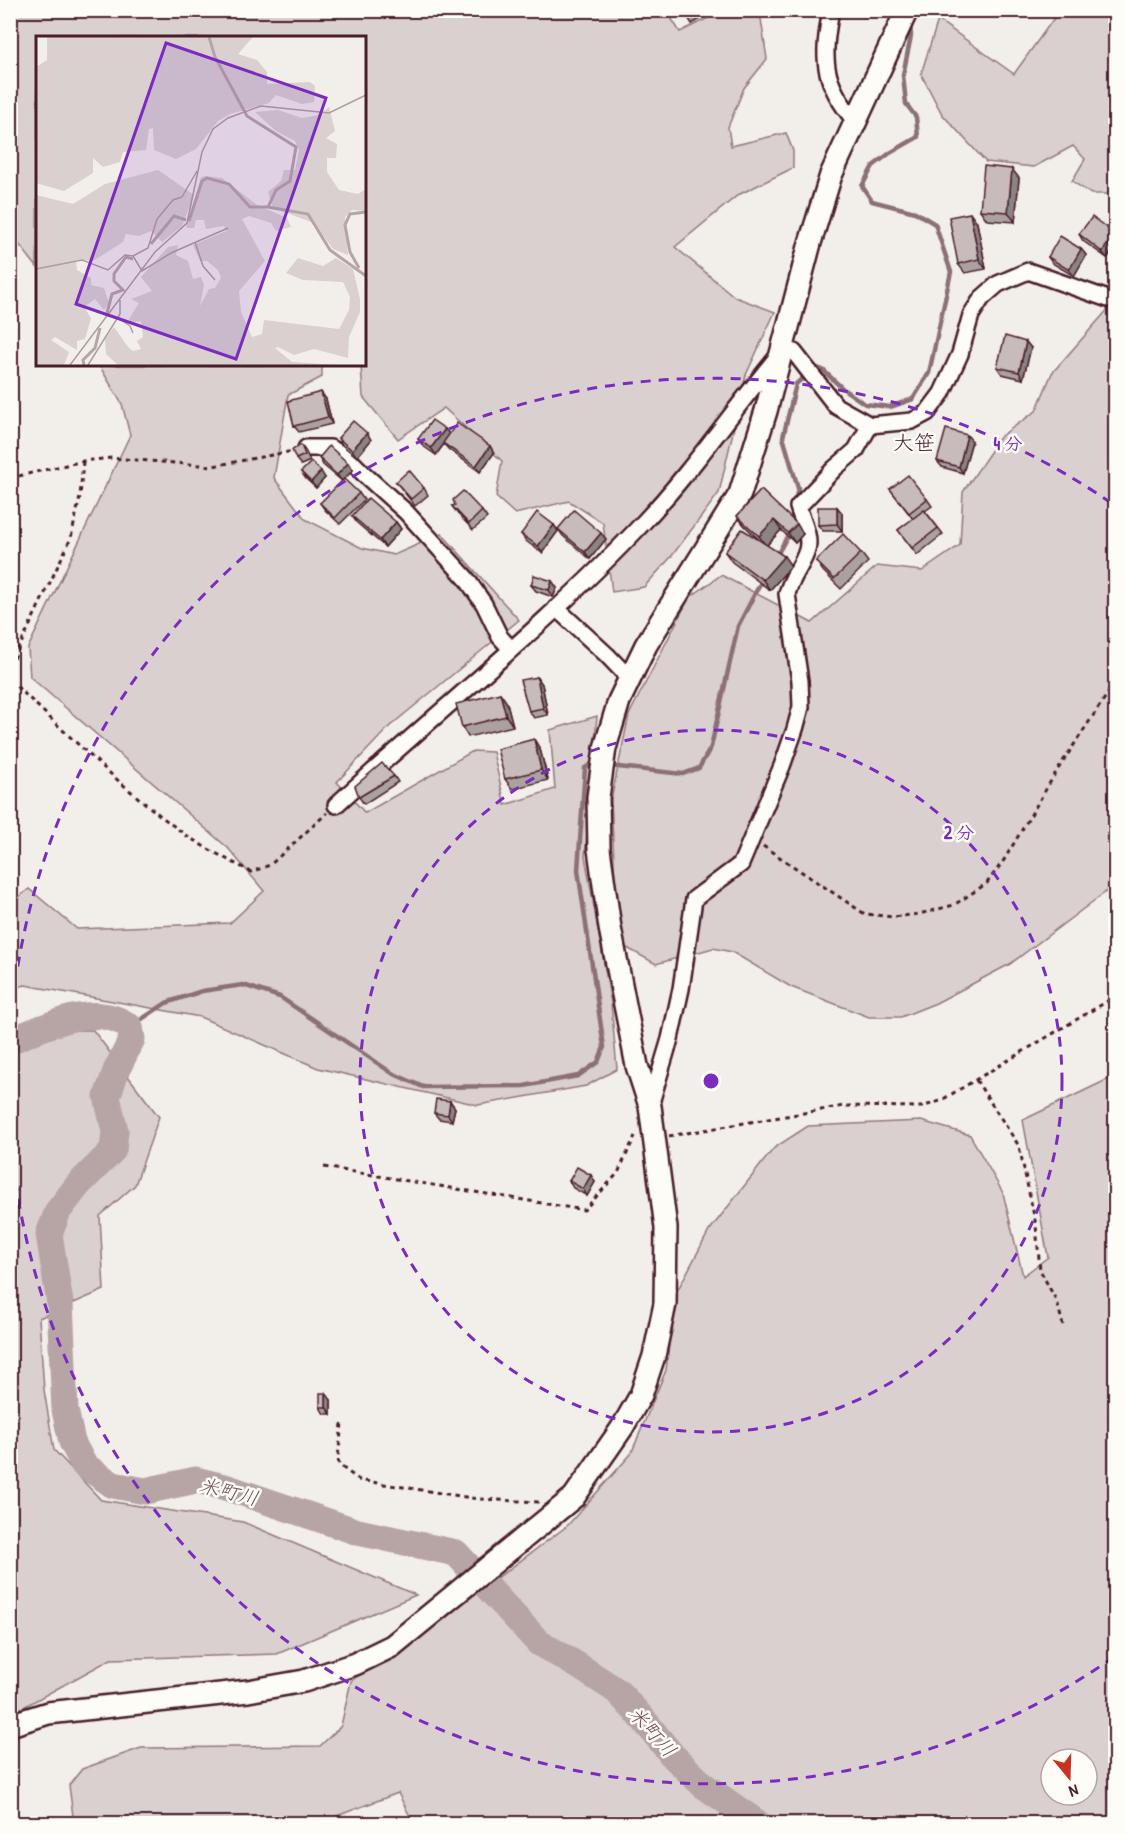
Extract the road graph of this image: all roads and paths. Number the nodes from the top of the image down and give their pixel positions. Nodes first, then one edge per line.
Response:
1 (831, 10) edge
2 (903, 19) edge
3 (855, 121) junction
4 (1116, 298) edge
5 (789, 351) junction
6 (870, 425) junction
7 (306, 448) joint
8 (83, 461) junction
9 (10, 478) edge
10 (556, 608) junction
11 (512, 649) junction
12 (10, 667) edge
13 (630, 680) junction
14 (10, 681) edge
15 (1116, 681) edge
16 (336, 805) joint
17 (751, 839) junction
18 (1116, 996) edge
19 (976, 1080) junction
20 (650, 1106) junction
21 (645, 1136) junction
22 (324, 1167) dead end
23 (1063, 1325) dead end
24 (342, 1424) dead end
25 (564, 1505) junction
26 (10, 1725) edge
27 (325, 1817) dead end
28 (326, 1824) edge

1 - 3 street
2 - 3 street
3 - 5 street
4 - 6 street
5 - 6 street
5 - 10 street
5 - 13 street
6 - 17 street
7 - 8 path
7 - 11 street
8 - 9 path
8 - 12 path
10 - 11 street
10 - 13 street
11 - 16 street
13 - 20 street
14 - 16 path
15 - 17 path
17 - 20 street
18 - 19 path
19 - 21 path
19 - 23 path
20 - 21 street
21 - 22 path
21 - 25 street
24 - 25 path
25 - 26 street
27 - 28 path

